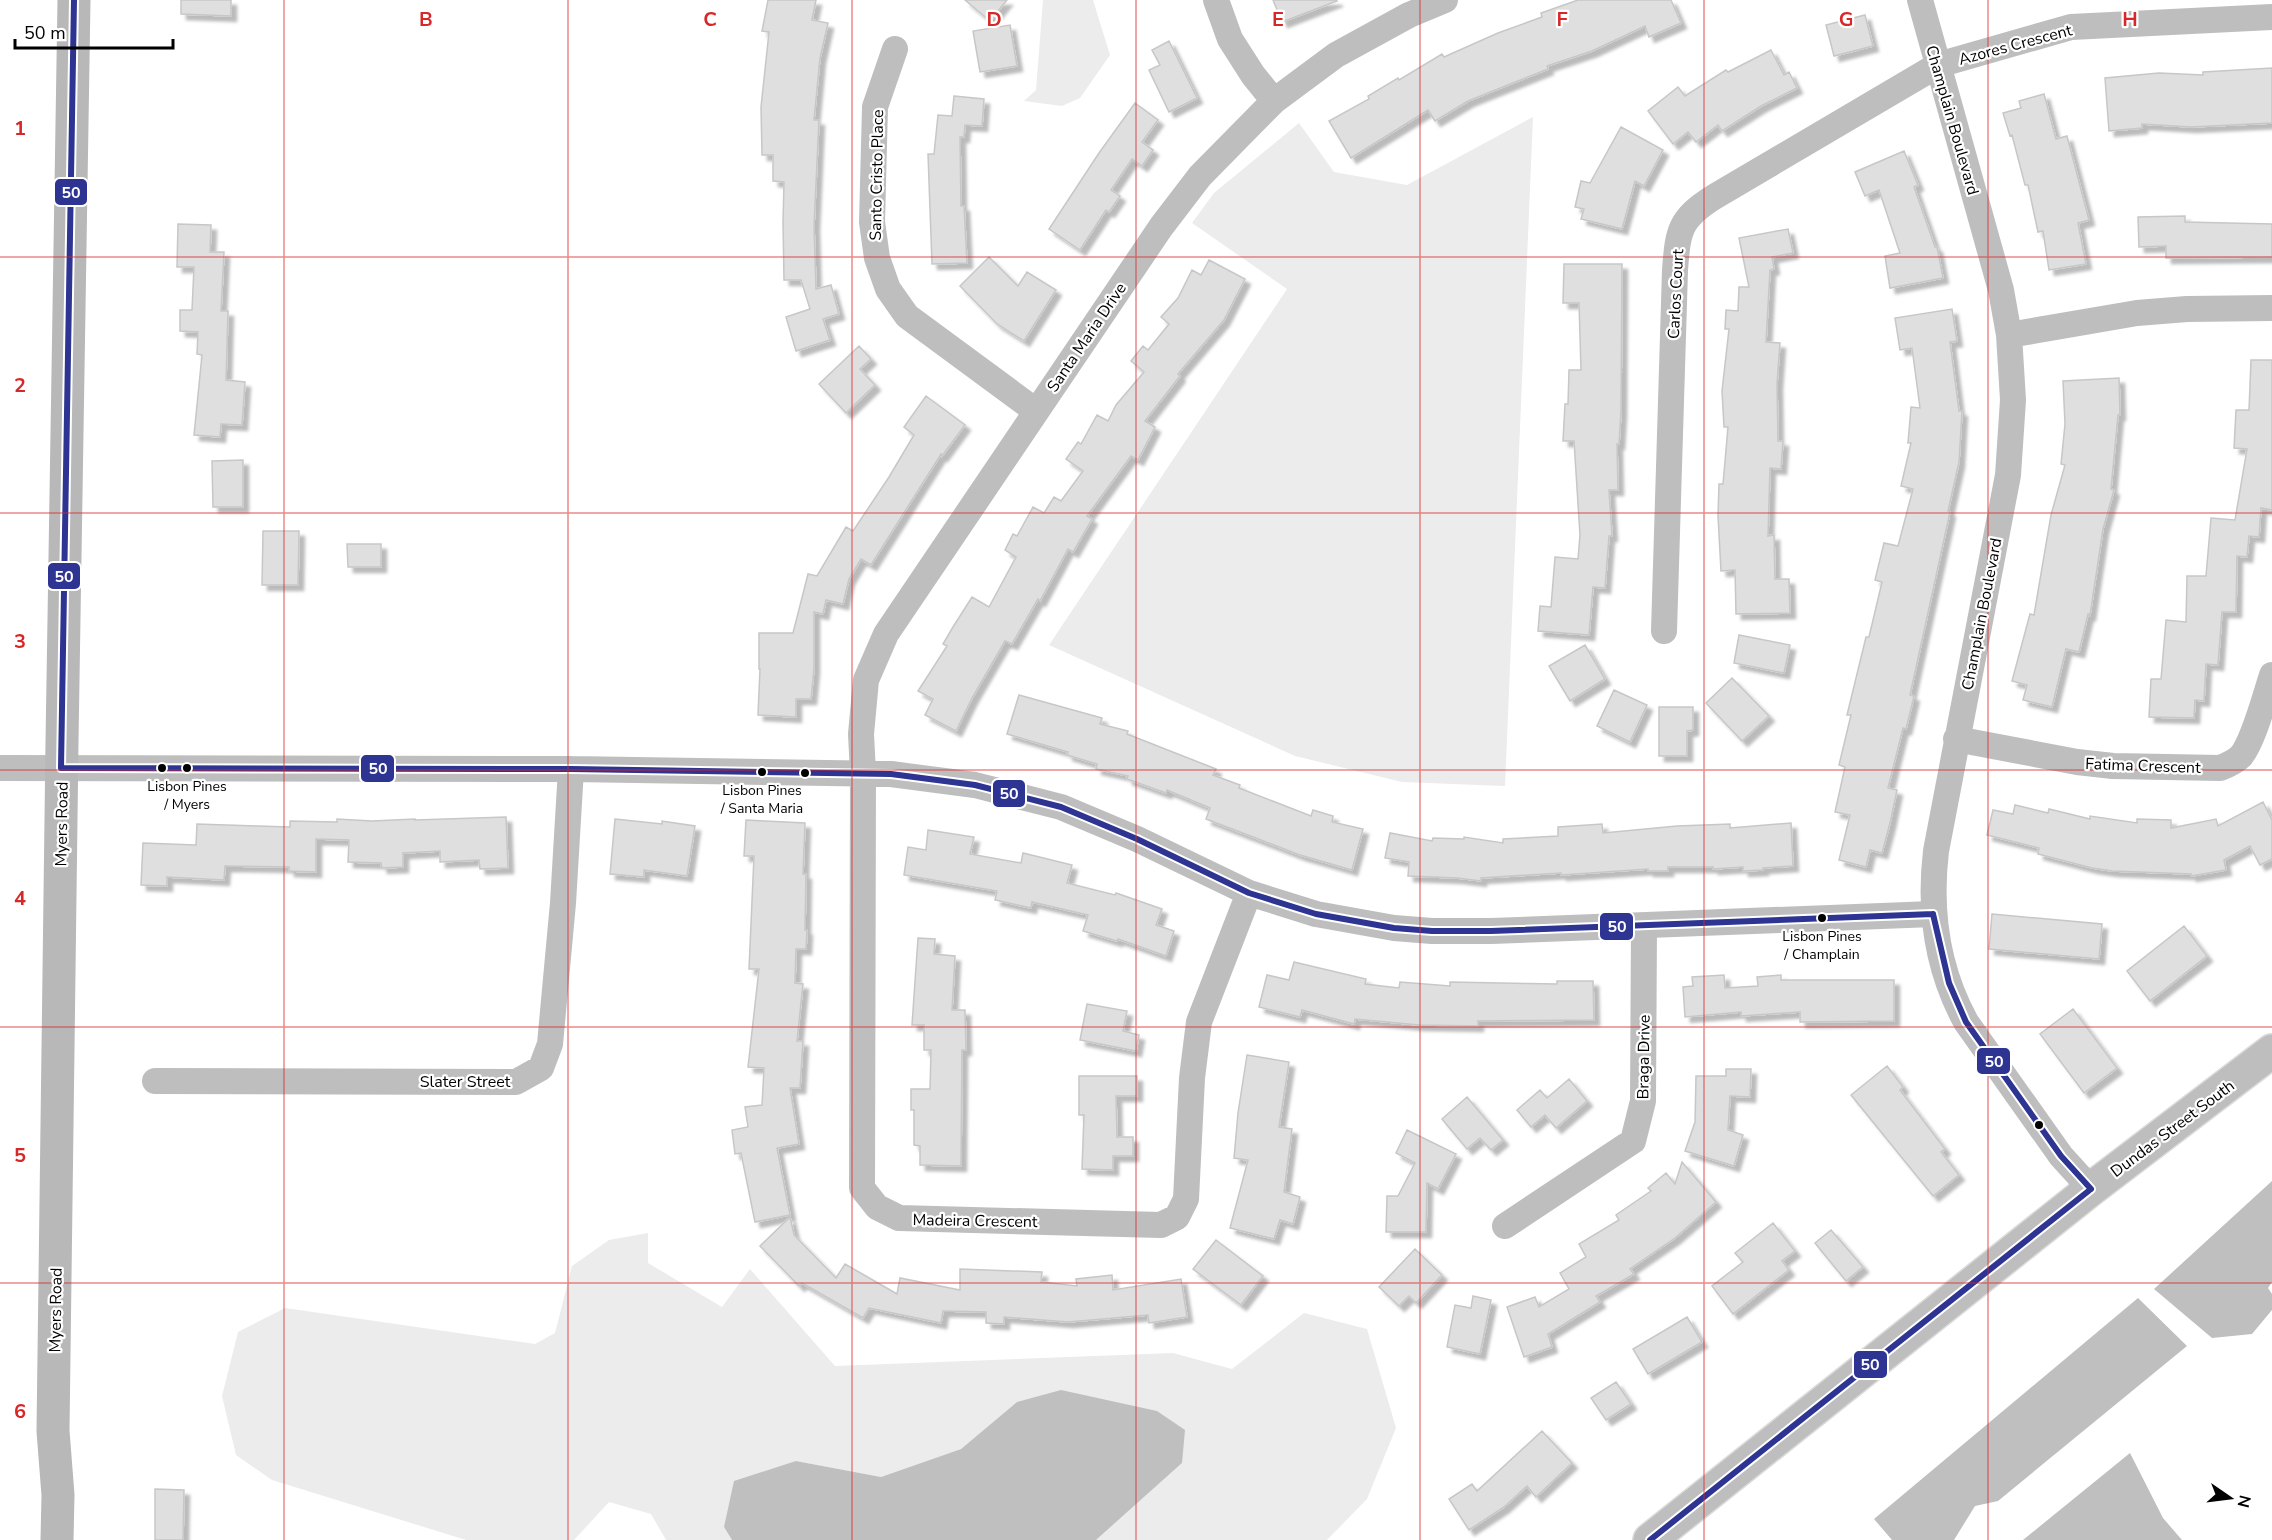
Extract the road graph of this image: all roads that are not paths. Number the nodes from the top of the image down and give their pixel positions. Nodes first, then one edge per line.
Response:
1 (74, 0) edge
2 (1216, 0) edge
3 (1445, 0) edge
4 (1920, 0) edge
5 (2272, 17) edge
6 (895, 49) dead end
7 (1938, 65) junction
8 (1274, 101) junction
9 (2272, 308) edge
10 (2008, 335) junction
11 (1036, 411) junction
12 (1664, 631) dead end
13 (2272, 675) edge
14 (1956, 739) junction
15 (0, 768) edge
16 (61, 768) junction
17 (571, 769) junction
18 (863, 772) junction
19 (1249, 893) junction
20 (1933, 914) junction
21 (1644, 926) junction
22 (2272, 1052) edge
23 (155, 1081) dead end
24 (2091, 1190) junction
25 (1505, 1226) dead end
26 (57, 1540) edge
27 (1650, 1540) edge

1 - 16 main road, Myers Road
2 - 8 street
3 - 8 street, Santa Maria Drive
4 - 7 street, Champlain Boulevard
5 - 7 street, Azores Crescent
6 - 11 street, Santo Cristo Place
7 - 10 street, Champlain Boulevard
7 - 12 street, Carlos Court
8 - 11 street, Santa Maria Drive
9 - 10 street
10 - 14 street, Champlain Boulevard
11 - 18 street, Santa Maria Drive
13 - 14 street, Fatima Crescent
14 - 20 street, Champlain Boulevard
15 - 16 street
16 - 17 street
16 - 26 main road, Myers Road
17 - 18 street
17 - 23 street, Slater Street
18 - 19 street
18 - 19 street, Madeira Crescent
19 - 21 street
20 - 21 street
20 - 24 street, Champlain Boulevard
21 - 25 street, Braga Drive
22 - 24 main road, Dundas Street South
24 - 27 main road, Dundas Street South

